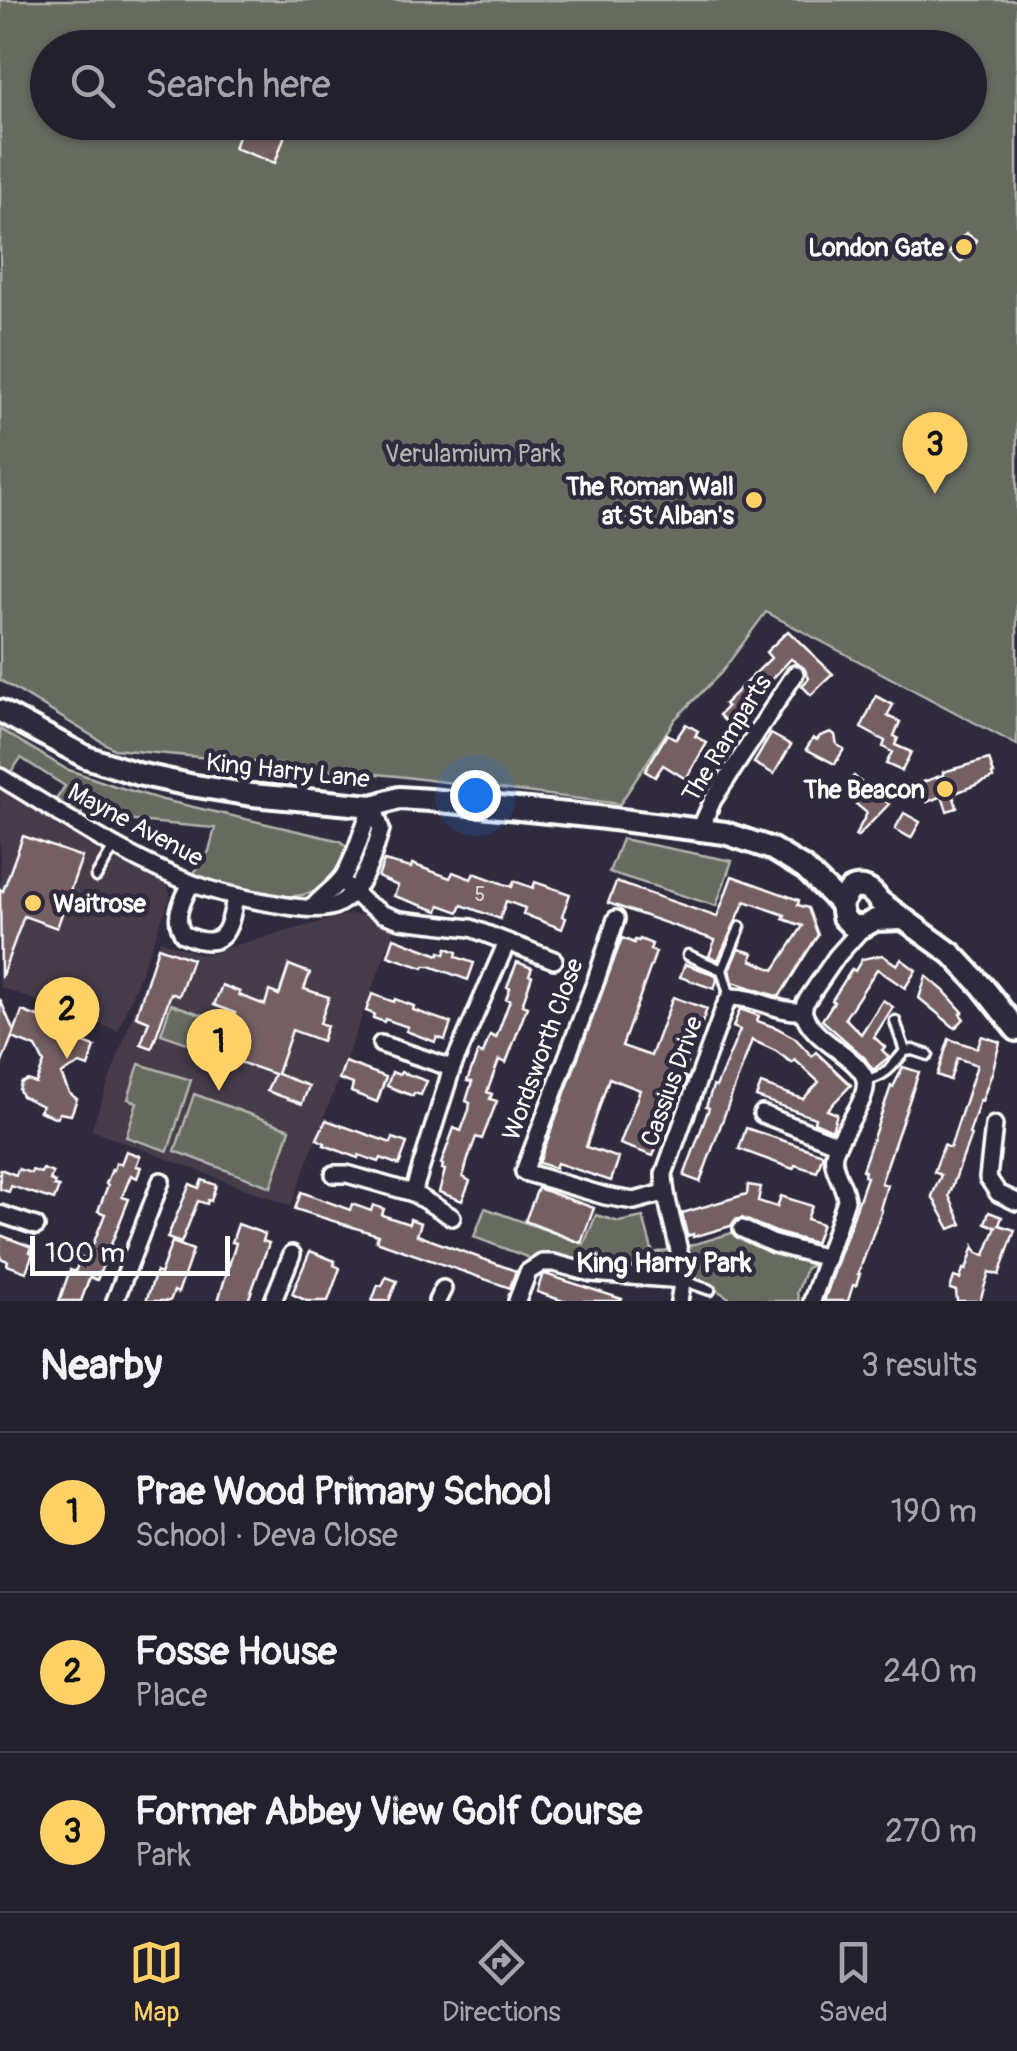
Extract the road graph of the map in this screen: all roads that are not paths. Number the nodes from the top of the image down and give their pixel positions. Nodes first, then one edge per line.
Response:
1 (796, 674) dead end
2 (0, 710) edge
3 (0, 777) edge
4 (373, 806) junction
5 (700, 829) junction
6 (115, 845) junction
7 (96, 877) dead end
8 (190, 883) junction
9 (347, 886) junction
10 (235, 896) junction
11 (846, 903) junction
12 (873, 916) junction
13 (616, 919) dead end
14 (740, 927) dead end
15 (508, 942) junction
16 (688, 955) dead end
17 (836, 956) junction
18 (554, 960) dead end
19 (722, 970) junction
20 (730, 997) junction
21 (803, 1012) junction
22 (895, 1021) dead end
23 (1017, 1030) edge
24 (381, 1044) dead end
25 (905, 1051) junction
26 (928, 1056) dead end
27 (452, 1068) junction
28 (866, 1080) junction
29 (762, 1114) dead end
30 (994, 1125) dead end
31 (838, 1144) junction
32 (334, 1174) dead end
33 (161, 1181) dead end
34 (412, 1193) junction
35 (664, 1193) junction
36 (1017, 1202) edge
37 (0, 1214) edge
38 (452, 1217) dead end
39 (36, 1226) dead end
40 (742, 1229) dead end
41 (292, 1254) dead end
42 (827, 1258) junction
43 (682, 1280) junction
44 (710, 1290) dead end
45 (115, 1301) edge
46 (273, 1301) edge
47 (516, 1301) edge
48 (679, 1301) edge
49 (812, 1301) edge

1 - 5 street, The Ramparts
2 - 4 street, King Harry Lane
3 - 6 street, Mayne Avenue
4 - 5 street, King Harry Lane
4 - 9 street, Mayne Avenue
5 - 11 street, King Harry Lane
6 - 7 lane
6 - 8 street, Mayne Avenue
8 - 10 street, Mayne Avenue
8 - 10 street
9 - 10 street, Mayne Avenue
9 - 15 street
11 - 12 street, King Harry Lane
11 - 12 street
11 - 17 street
12 - 17 street
12 - 23 street, King Harry Lane
13 - 35 street, Wordsworth Close
14 - 19 lane
15 - 18 street
15 - 27 street
16 - 19 lane
17 - 21 street
19 - 20 lane
20 - 21 street
20 - 35 street, Cassius Drive
21 - 28 street
22 - 25 lane
24 - 27 street
25 - 26 lane
25 - 28 lane
27 - 34 street
28 - 31 street
29 - 31 street
30 - 36 street
31 - 42 street
32 - 34 street
33 - 45 street
34 - 38 street
35 - 43 street, Cassius Drive
37 - 39 street
40 - 42 street
41 - 46 street
42 - 49 street
43 - 44 lane
43 - 47 street
43 - 48 street, Cassius Drive

